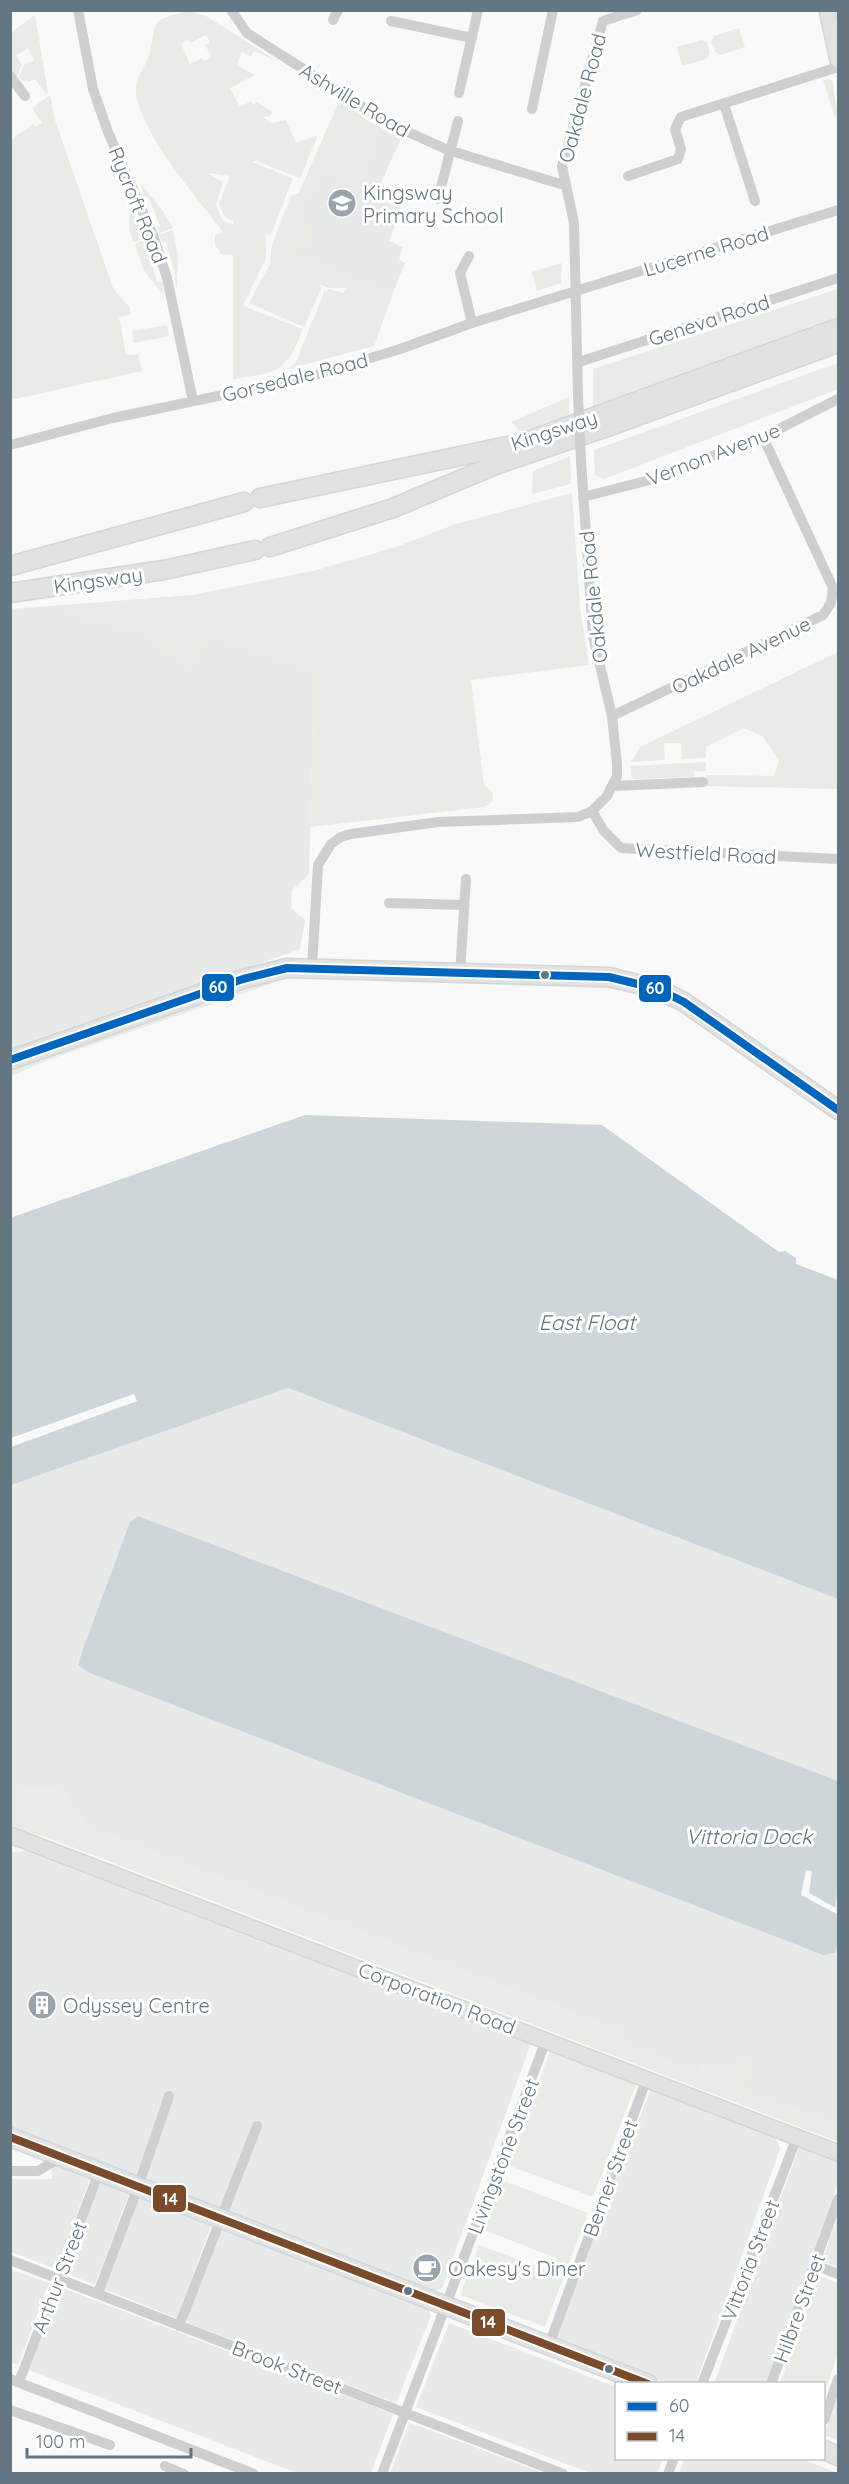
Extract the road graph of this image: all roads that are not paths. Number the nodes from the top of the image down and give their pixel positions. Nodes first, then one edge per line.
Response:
1 (78, 10) edge
2 (231, 10) edge
3 (478, 10) edge
4 (553, 10) edge
5 (637, 10) edge
6 (827, 10) edge
7 (391, 21) dead end
8 (472, 38) junction
9 (838, 60) edge
10 (838, 67) edge
11 (10, 76) edge
12 (459, 93) dead end
13 (25, 96) dead end
14 (724, 104) junction
15 (532, 109) dead end
16 (458, 121) dead end
17 (452, 151) junction
18 (628, 176) dead end
19 (564, 186) junction
20 (438, 199) dead end
21 (755, 201) dead end
22 (838, 210) edge
23 (469, 256) dead end
24 (838, 278) edge
25 (574, 292) junction
26 (472, 322) junction
27 (838, 328) edge
28 (838, 343) edge
29 (579, 362) junction
30 (838, 399) edge
31 (193, 401) junction
32 (763, 437) junction
33 (10, 445) edge
34 (583, 497) junction
35 (10, 566) edge
36 (10, 593) edge
37 (612, 716) junction
38 (703, 782) dead end
39 (613, 786) junction
40 (592, 811) junction
41 (838, 859) edge
42 (465, 879) dead end
43 (389, 903) dead end
44 (463, 905) junction
45 (312, 968) junction
46 (460, 974) junction
47 (10, 1060) edge
48 (838, 1110) edge
49 (10, 1835) edge
50 (34, 1843) junction
51 (10, 1846) edge
52 (546, 2040) junction
53 (646, 2078) junction
54 (169, 2096) dead end
55 (257, 2126) dead end
56 (10, 2137) edge
57 (797, 2137) junction
58 (838, 2153) edge
59 (61, 2157) junction
60 (10, 2171) edge
61 (99, 2172) junction
62 (138, 2187) junction
63 (838, 2199) edge
64 (221, 2219) junction
65 (10, 2260) edge
66 (815, 2265) junction
67 (838, 2274) edge
68 (58, 2278) junction
69 (98, 2293) junction
70 (446, 2306) junction
71 (179, 2326) junction
72 (549, 2345) junction
73 (838, 2379) edge
74 (13, 2382) edge
75 (643, 2382) edge
76 (703, 2382) edge
77 (772, 2382) edge
78 (10, 2410) edge
79 (405, 2413) junction
80 (825, 2417) edge
81 (110, 2445) dead end
82 (165, 2466) dead end
83 (184, 2474) edge
84 (254, 2474) edge
85 (382, 2474) edge
86 (563, 2474) edge

1 - 31 street, Rycroft Road
2 - 17 street, Ashville Road
3 - 8 street
4 - 15 street
5 - 19 street, Oakdale Road
6 - 9 main road
7 - 8 street
8 - 12 street
10 - 14 street
11 - 13 street
14 - 18 street
14 - 21 street
16 - 17 street
17 - 19 street, Ashville Road
17 - 20 street
19 - 25 street, Oakdale Road
22 - 25 street, Lucerne Road
23 - 26 street
24 - 29 street, Geneva Road
25 - 26 street, Gorsedale Road
25 - 29 street, Oakdale Road
26 - 31 street, Gorsedale Road
27 - 35 main road, Kingsway
28 - 36 main road, Kingsway
29 - 34 street, Oakdale Road, bridge
30 - 32 street, Vernon Avenue
31 - 33 street, Gorsedale Road
32 - 34 street, Vernon Avenue
32 - 37 street, Oakdale Avenue
34 - 37 street, Oakdale Road
37 - 39 street, Oakdale Road
38 - 39 street
39 - 40 street
40 - 41 street, Westfield Road
40 - 45 street
42 - 44 street
43 - 44 street
44 - 46 street
45 - 46 main road
45 - 47 main road
46 - 48 main road
49 - 50 main road, Corporation Road
50 - 51 main road, Corporation Road
50 - 52 main road, Corporation Road
52 - 53 main road, Corporation Road
52 - 70 street, Livingstone Street
53 - 57 main road, Corporation Road
53 - 72 street, Berner Street
54 - 62 street
55 - 64 street
56 - 59 main road
57 - 58 main road, Corporation Road
57 - 76 street, Vittoria Street
59 - 60 street
59 - 61 main road
61 - 62 main road
61 - 68 street, Arthur Street
62 - 64 main road
62 - 69 street
63 - 66 street, Hilbre Street
64 - 70 main road
64 - 71 street
65 - 68 street, Brook Street
66 - 67 street
66 - 77 street, Hilbre Street
68 - 69 street, Brook Street
68 - 74 street, Arthur Street
69 - 71 street, Brook Street
70 - 72 main road
70 - 79 street, Livingstone Street
71 - 79 street, Brook Street
72 - 75 main road
73 - 80 street
74 - 84 street
78 - 81 street
79 - 85 street, Livingstone Street
79 - 86 street, Brook Street
82 - 83 street

